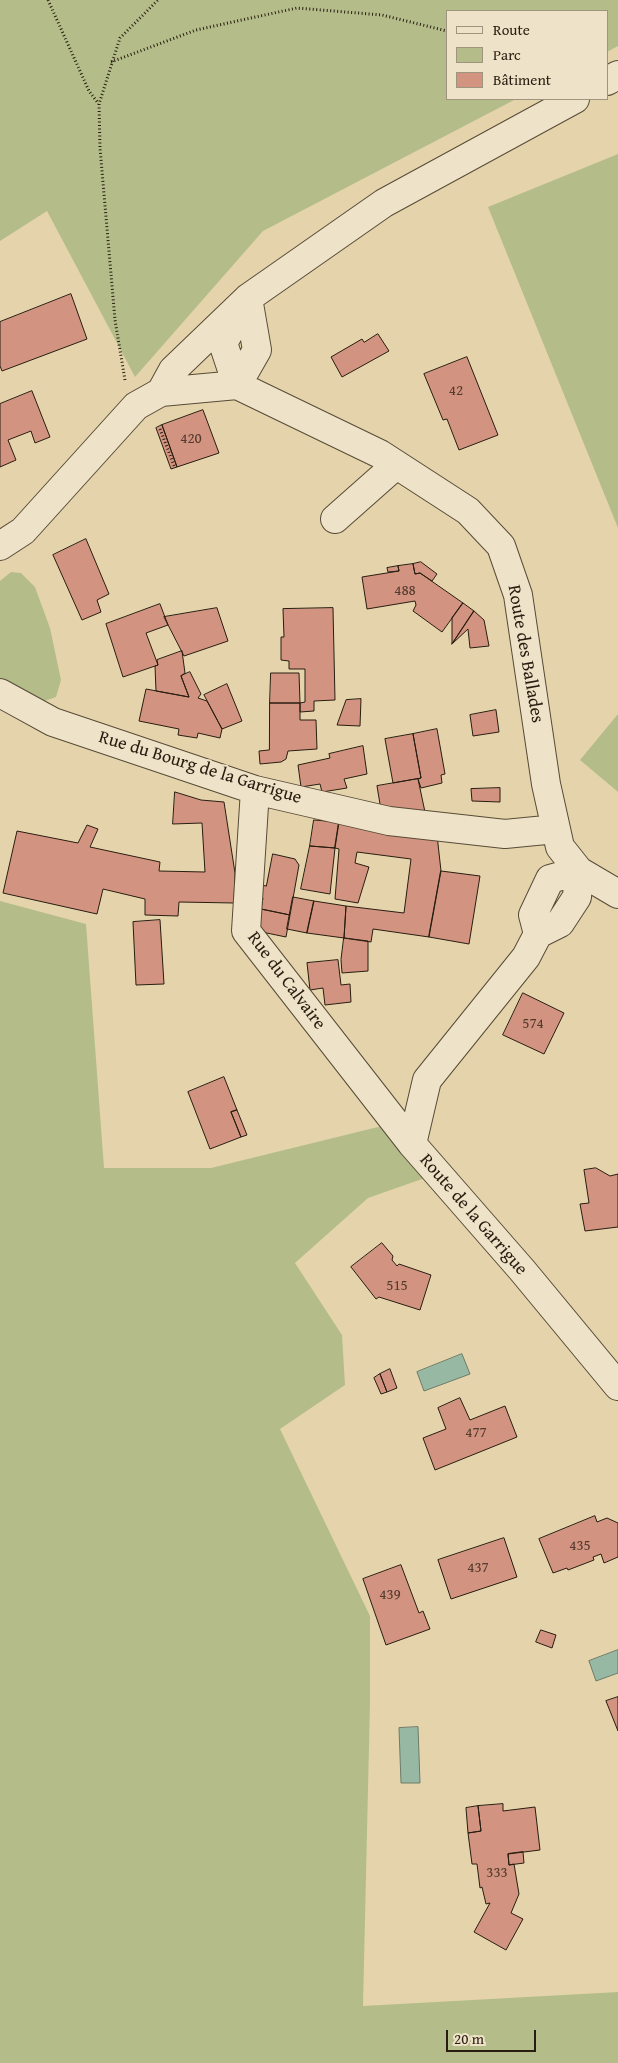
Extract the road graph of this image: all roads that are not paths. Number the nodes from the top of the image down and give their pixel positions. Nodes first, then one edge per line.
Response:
1 (573, 100) edge
2 (248, 298) junction
3 (237, 385) junction
4 (161, 392) junction
5 (396, 464) junction
6 (336, 519) dead end
7 (0, 546) edge
8 (0, 693) edge
9 (255, 790) junction
10 (556, 829) junction
11 (579, 872) junction
12 (618, 894) edge
13 (412, 1144) junction
14 (618, 1386) edge

1 - 2 street
2 - 3 street
2 - 4 street
3 - 4 street
3 - 5 street, Route des Ballades
4 - 7 street
5 - 6 street
5 - 10 street, Route des Ballades
8 - 9 street, Rue du Bourg de la Garrigue
9 - 10 street, Rue du Bourg de la Garrigue
9 - 13 street, Rue du Calvaire
10 - 11 street, Route des Ballades
11 - 12 street, Route des Ballades
11 - 13 street, Route de la Garrigue
13 - 14 street, Route de la Garrigue

